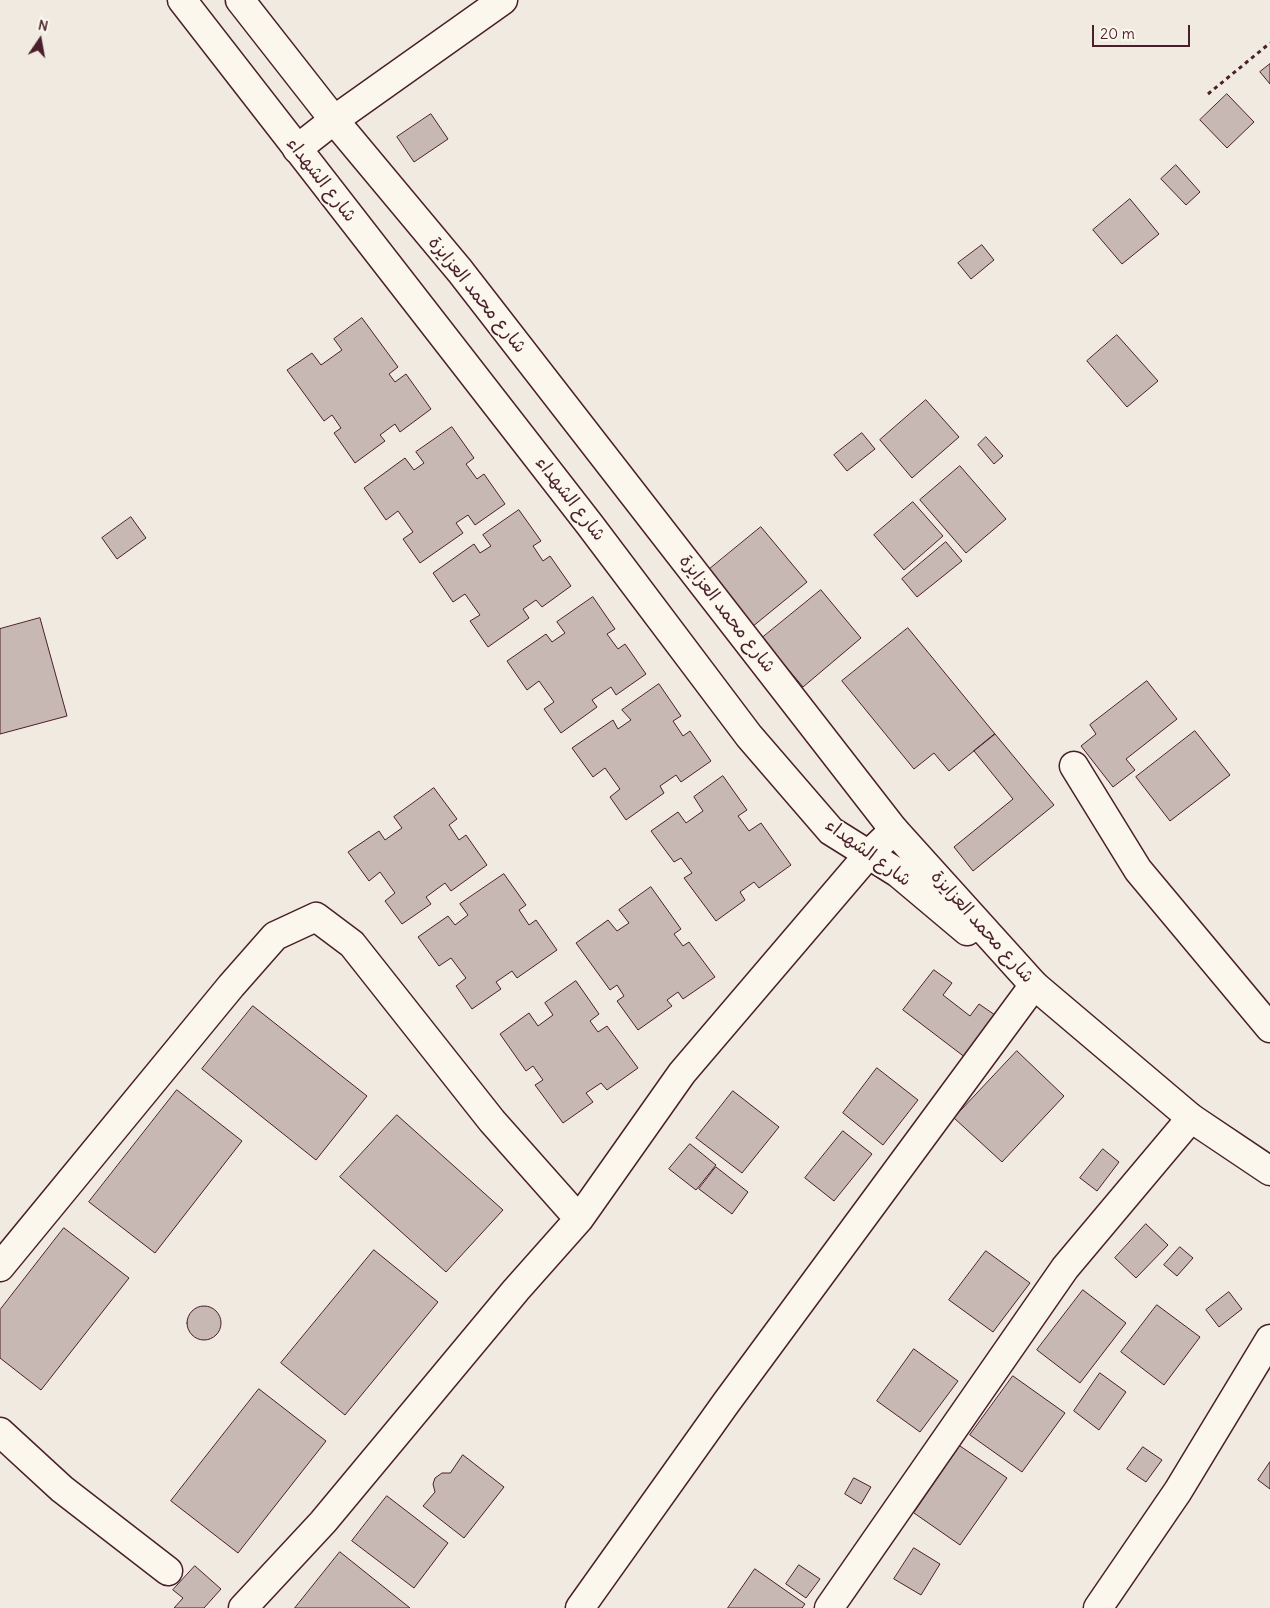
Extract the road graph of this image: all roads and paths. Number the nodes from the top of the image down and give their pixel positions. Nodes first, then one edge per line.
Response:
1 (182, 0) edge
2 (240, 0) edge
3 (503, 0) edge
4 (1270, 43) edge
5 (1208, 94) dead end
6 (334, 120) junction
7 (298, 149) junction
8 (1074, 766) dead end
9 (894, 830) junction
10 (868, 856) junction
11 (1003, 950) junction
12 (1034, 985) junction
13 (1270, 1028) edge
14 (1191, 1118) junction
15 (1270, 1171) edge
16 (579, 1219) junction
17 (0, 1267) edge
18 (1270, 1339) edge
19 (0, 1432) edge
20 (168, 1571) dead end
21 (243, 1608) edge
22 (580, 1608) edge
23 (829, 1608) edge
24 (1098, 1608) edge

1 - 7 street, شارع الشهداء
2 - 6 street, شارع محمد العزايزة
3 - 6 street
4 - 5 path
6 - 7 street
6 - 9 street, شارع محمد العزايزة
7 - 10 street, شارع الشهداء
8 - 13 street
9 - 10 street
9 - 11 street, شارع محمد العزايزة
10 - 11 street, شارع الشهداء
10 - 16 street
11 - 12 street, شارع محمد العزايزة
12 - 14 street, شارع محمد العزايزة
12 - 22 street
14 - 15 street, شارع محمد العزايزة
14 - 23 street
16 - 17 street
16 - 21 street
18 - 24 street
19 - 20 street

